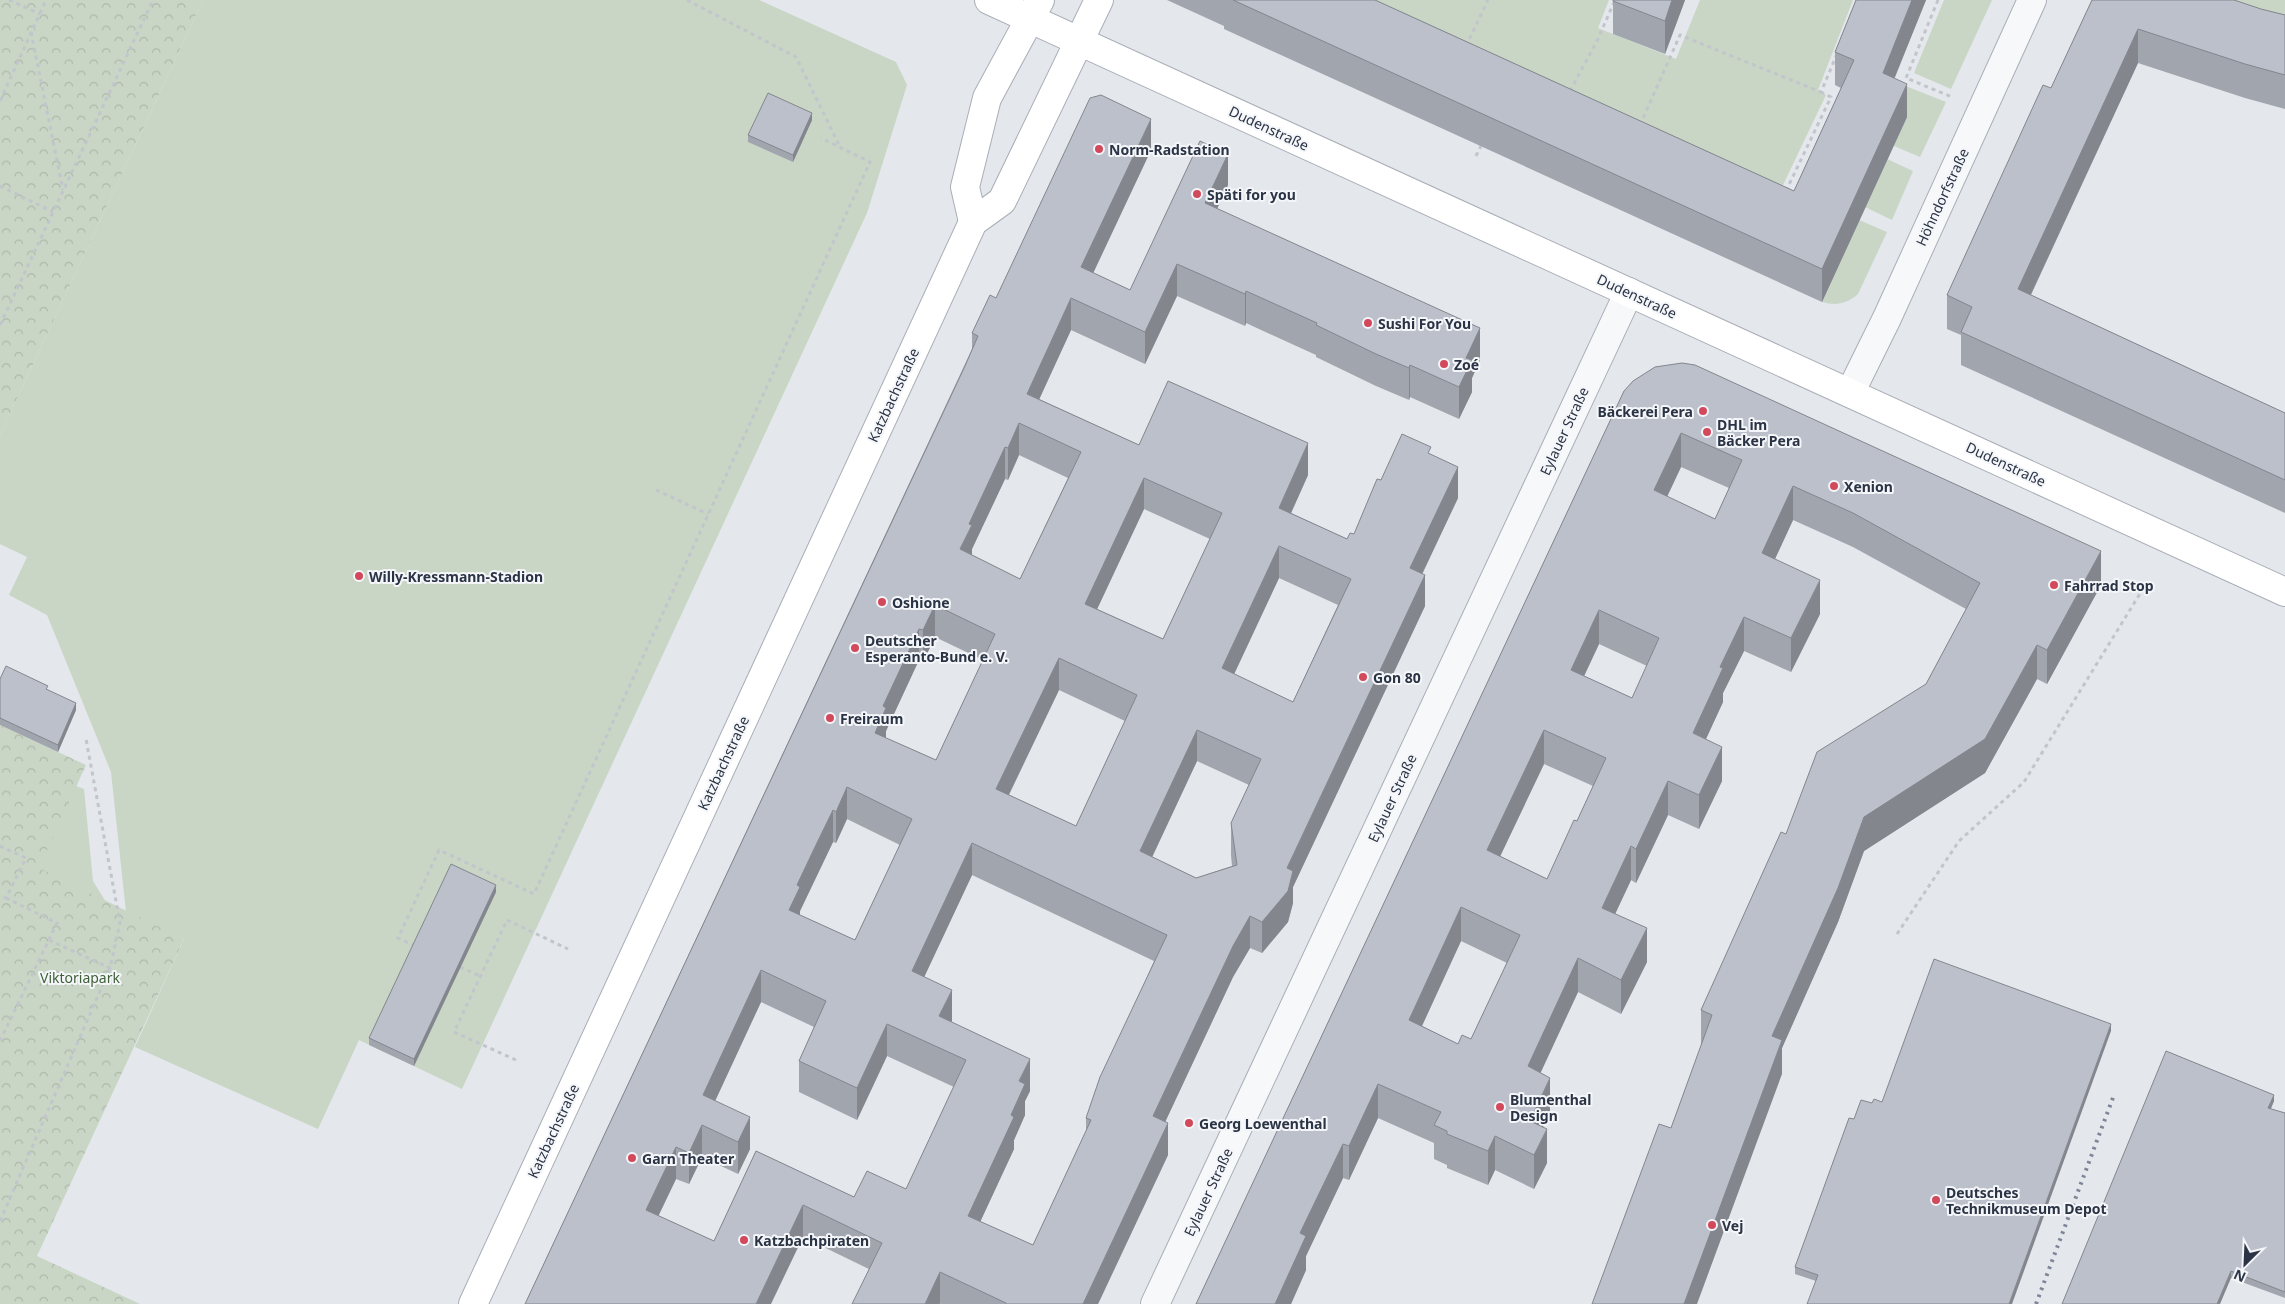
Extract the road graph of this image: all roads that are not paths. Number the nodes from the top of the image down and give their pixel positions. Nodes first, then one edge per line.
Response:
1 (989, 0) edge
2 (1099, 0) edge
3 (2032, 0) edge
4 (1035, 9) edge
5 (1079, 41) junction
6 (973, 222) junction
7 (1629, 292) junction
8 (1850, 393) junction
9 (2285, 592) edge
10 (473, 1304) edge
11 (1155, 1304) edge

1 - 4 main road, Dudenstraße
2 - 5 main road, Katzbachstraße
3 - 8 street, Höhndorfstraße
4 - 5 main road, Dudenstraße
4 - 6 main road
5 - 6 main road, Katzbachstraße
5 - 7 main road, Dudenstraße
6 - 10 main road, Katzbachstraße
7 - 8 main road, Dudenstraße
7 - 11 street, Eylauer Straße
8 - 9 main road, Dudenstraße

